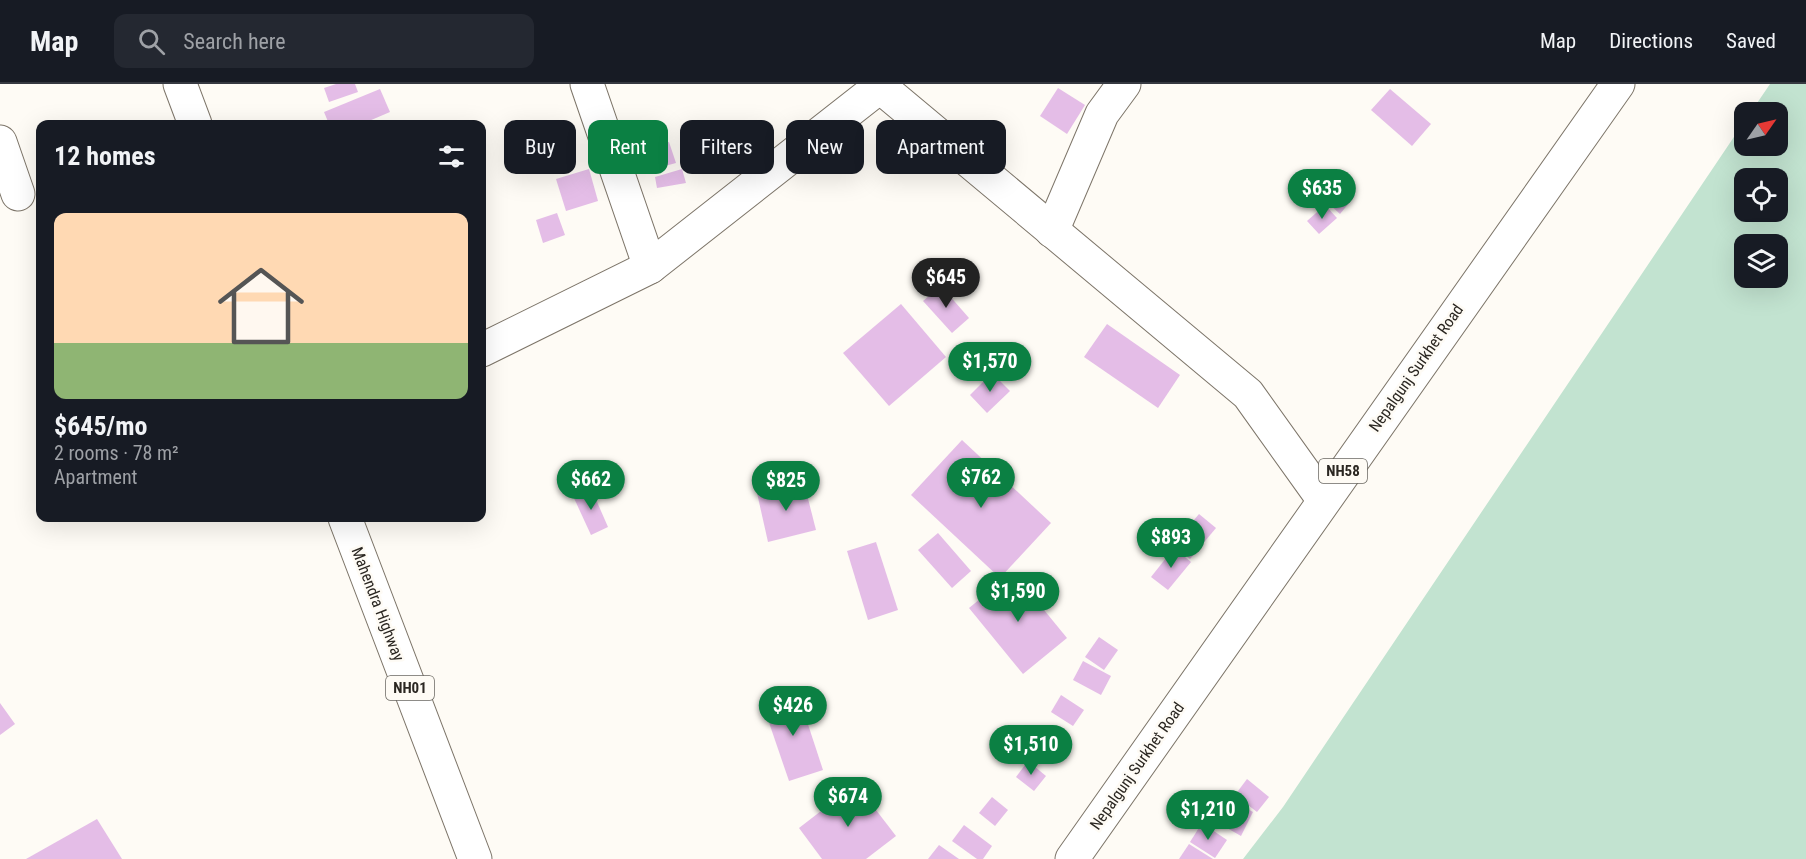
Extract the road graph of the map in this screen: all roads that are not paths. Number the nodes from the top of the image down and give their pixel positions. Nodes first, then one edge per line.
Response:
1 (180, 84) edge
2 (587, 84) edge
3 (1124, 84) edge
4 (1618, 84) edge
5 (877, 86) edge
6 (194, 120) edge
7 (0, 142) edge
8 (20, 194) edge
9 (1052, 231) junction
10 (650, 267) junction
11 (486, 348) edge
12 (1323, 499) junction
13 (347, 522) edge
14 (475, 859) edge
15 (1072, 859) edge

1 - 6 main road
2 - 10 main road
3 - 9 main road
4 - 12 main road, Nepalgunj Surkhet Road / NH58
5 - 9 main road
5 - 10 main road
7 - 8 main road
9 - 12 main road
10 - 11 main road
12 - 15 main road, Nepalgunj Surkhet Road / NH58
13 - 14 main road, Mahendra Highway / NH01

